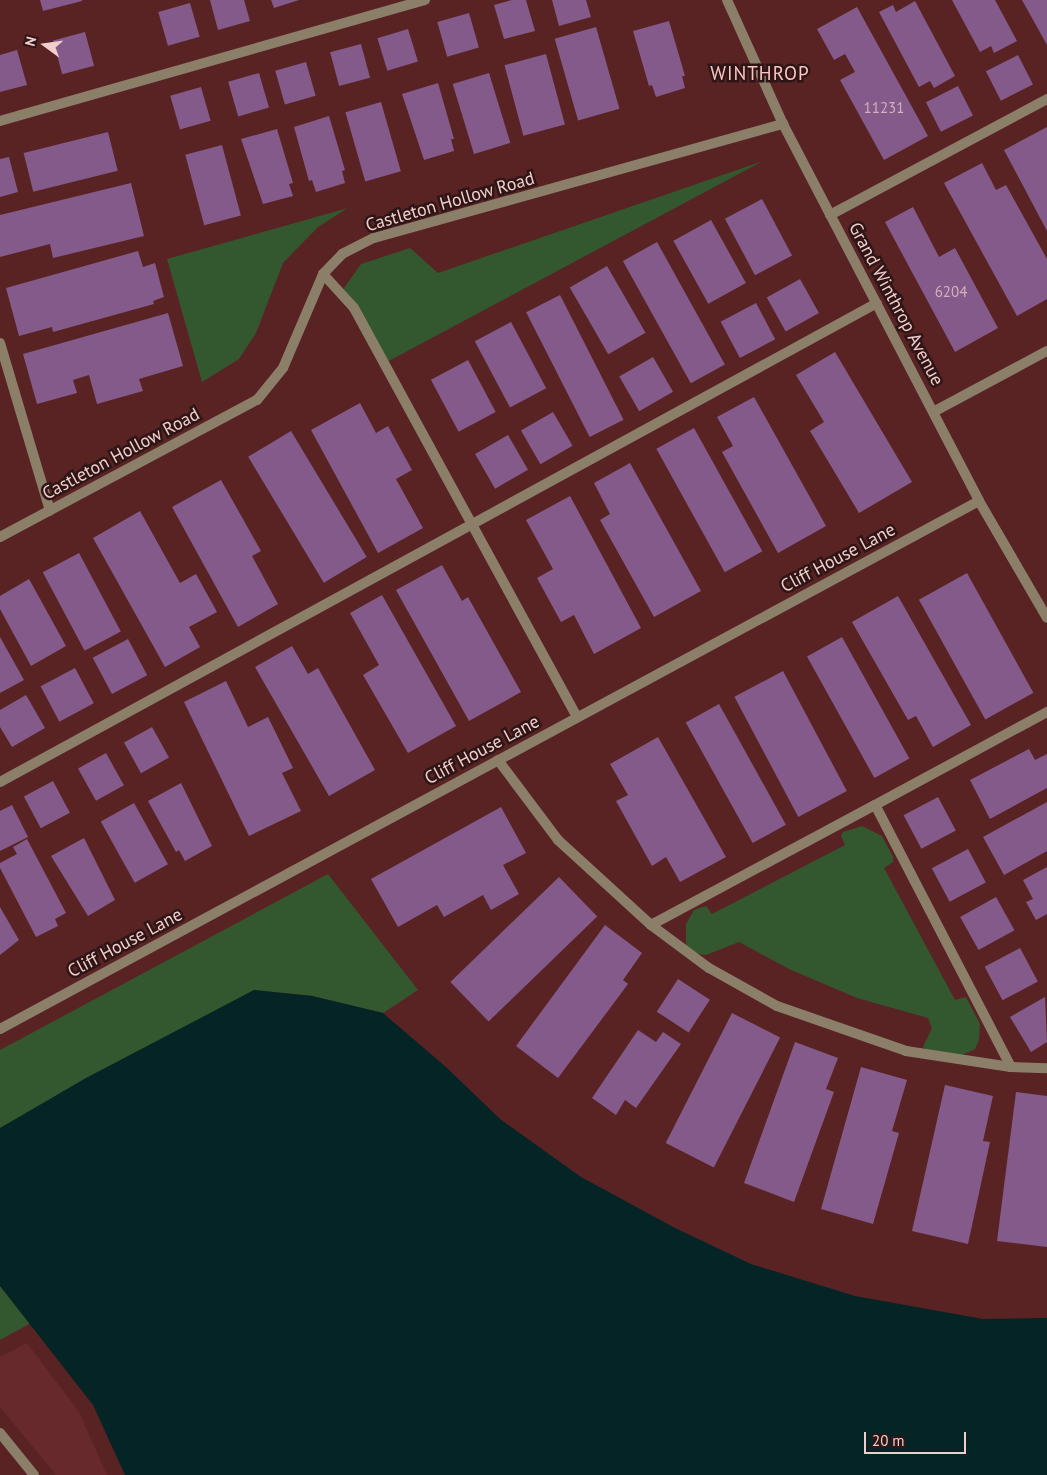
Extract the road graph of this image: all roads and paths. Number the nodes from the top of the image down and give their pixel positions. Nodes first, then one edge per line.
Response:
1 (425, 0) edge
2 (727, 0) edge
3 (1047, 99) edge
4 (0, 121) edge
5 (783, 124) junction
6 (830, 216) junction
7 (323, 274) junction
8 (877, 303) junction
9 (0, 343) edge
10 (1047, 351) edge
11 (935, 411) junction
12 (979, 501) junction
13 (50, 510) junction
14 (473, 527) junction
15 (0, 537) edge
16 (1047, 618) edge
17 (1047, 712) edge
18 (577, 717) junction
19 (498, 760) junction
20 (0, 782) edge
21 (875, 805) junction
22 (651, 925) junction
23 (0, 1029) edge
24 (1011, 1067) junction
25 (1047, 1068) edge
26 (0, 1433) edge
27 (34, 1475) edge

1 - 4 street
2 - 5 street, Grand Winthrop Avenue
3 - 6 street
5 - 6 street, Grand Winthrop Avenue
5 - 7 street, Castleton Hollow Road
6 - 8 street, Grand Winthrop Avenue
7 - 13 street, Castleton Hollow Road
7 - 14 street
8 - 11 street, Grand Winthrop Avenue
8 - 14 street
9 - 13 street
10 - 11 street
11 - 12 street, Grand Winthrop Avenue
12 - 16 street, Grand Winthrop Avenue
12 - 18 street, Cliff House Lane
13 - 15 street, Castleton Hollow Road
14 - 18 street
14 - 20 street
17 - 21 street
18 - 19 street, Cliff House Lane
19 - 22 street
19 - 23 street, Cliff House Lane
21 - 22 street
21 - 24 street
22 - 24 street
24 - 25 street
26 - 27 street

